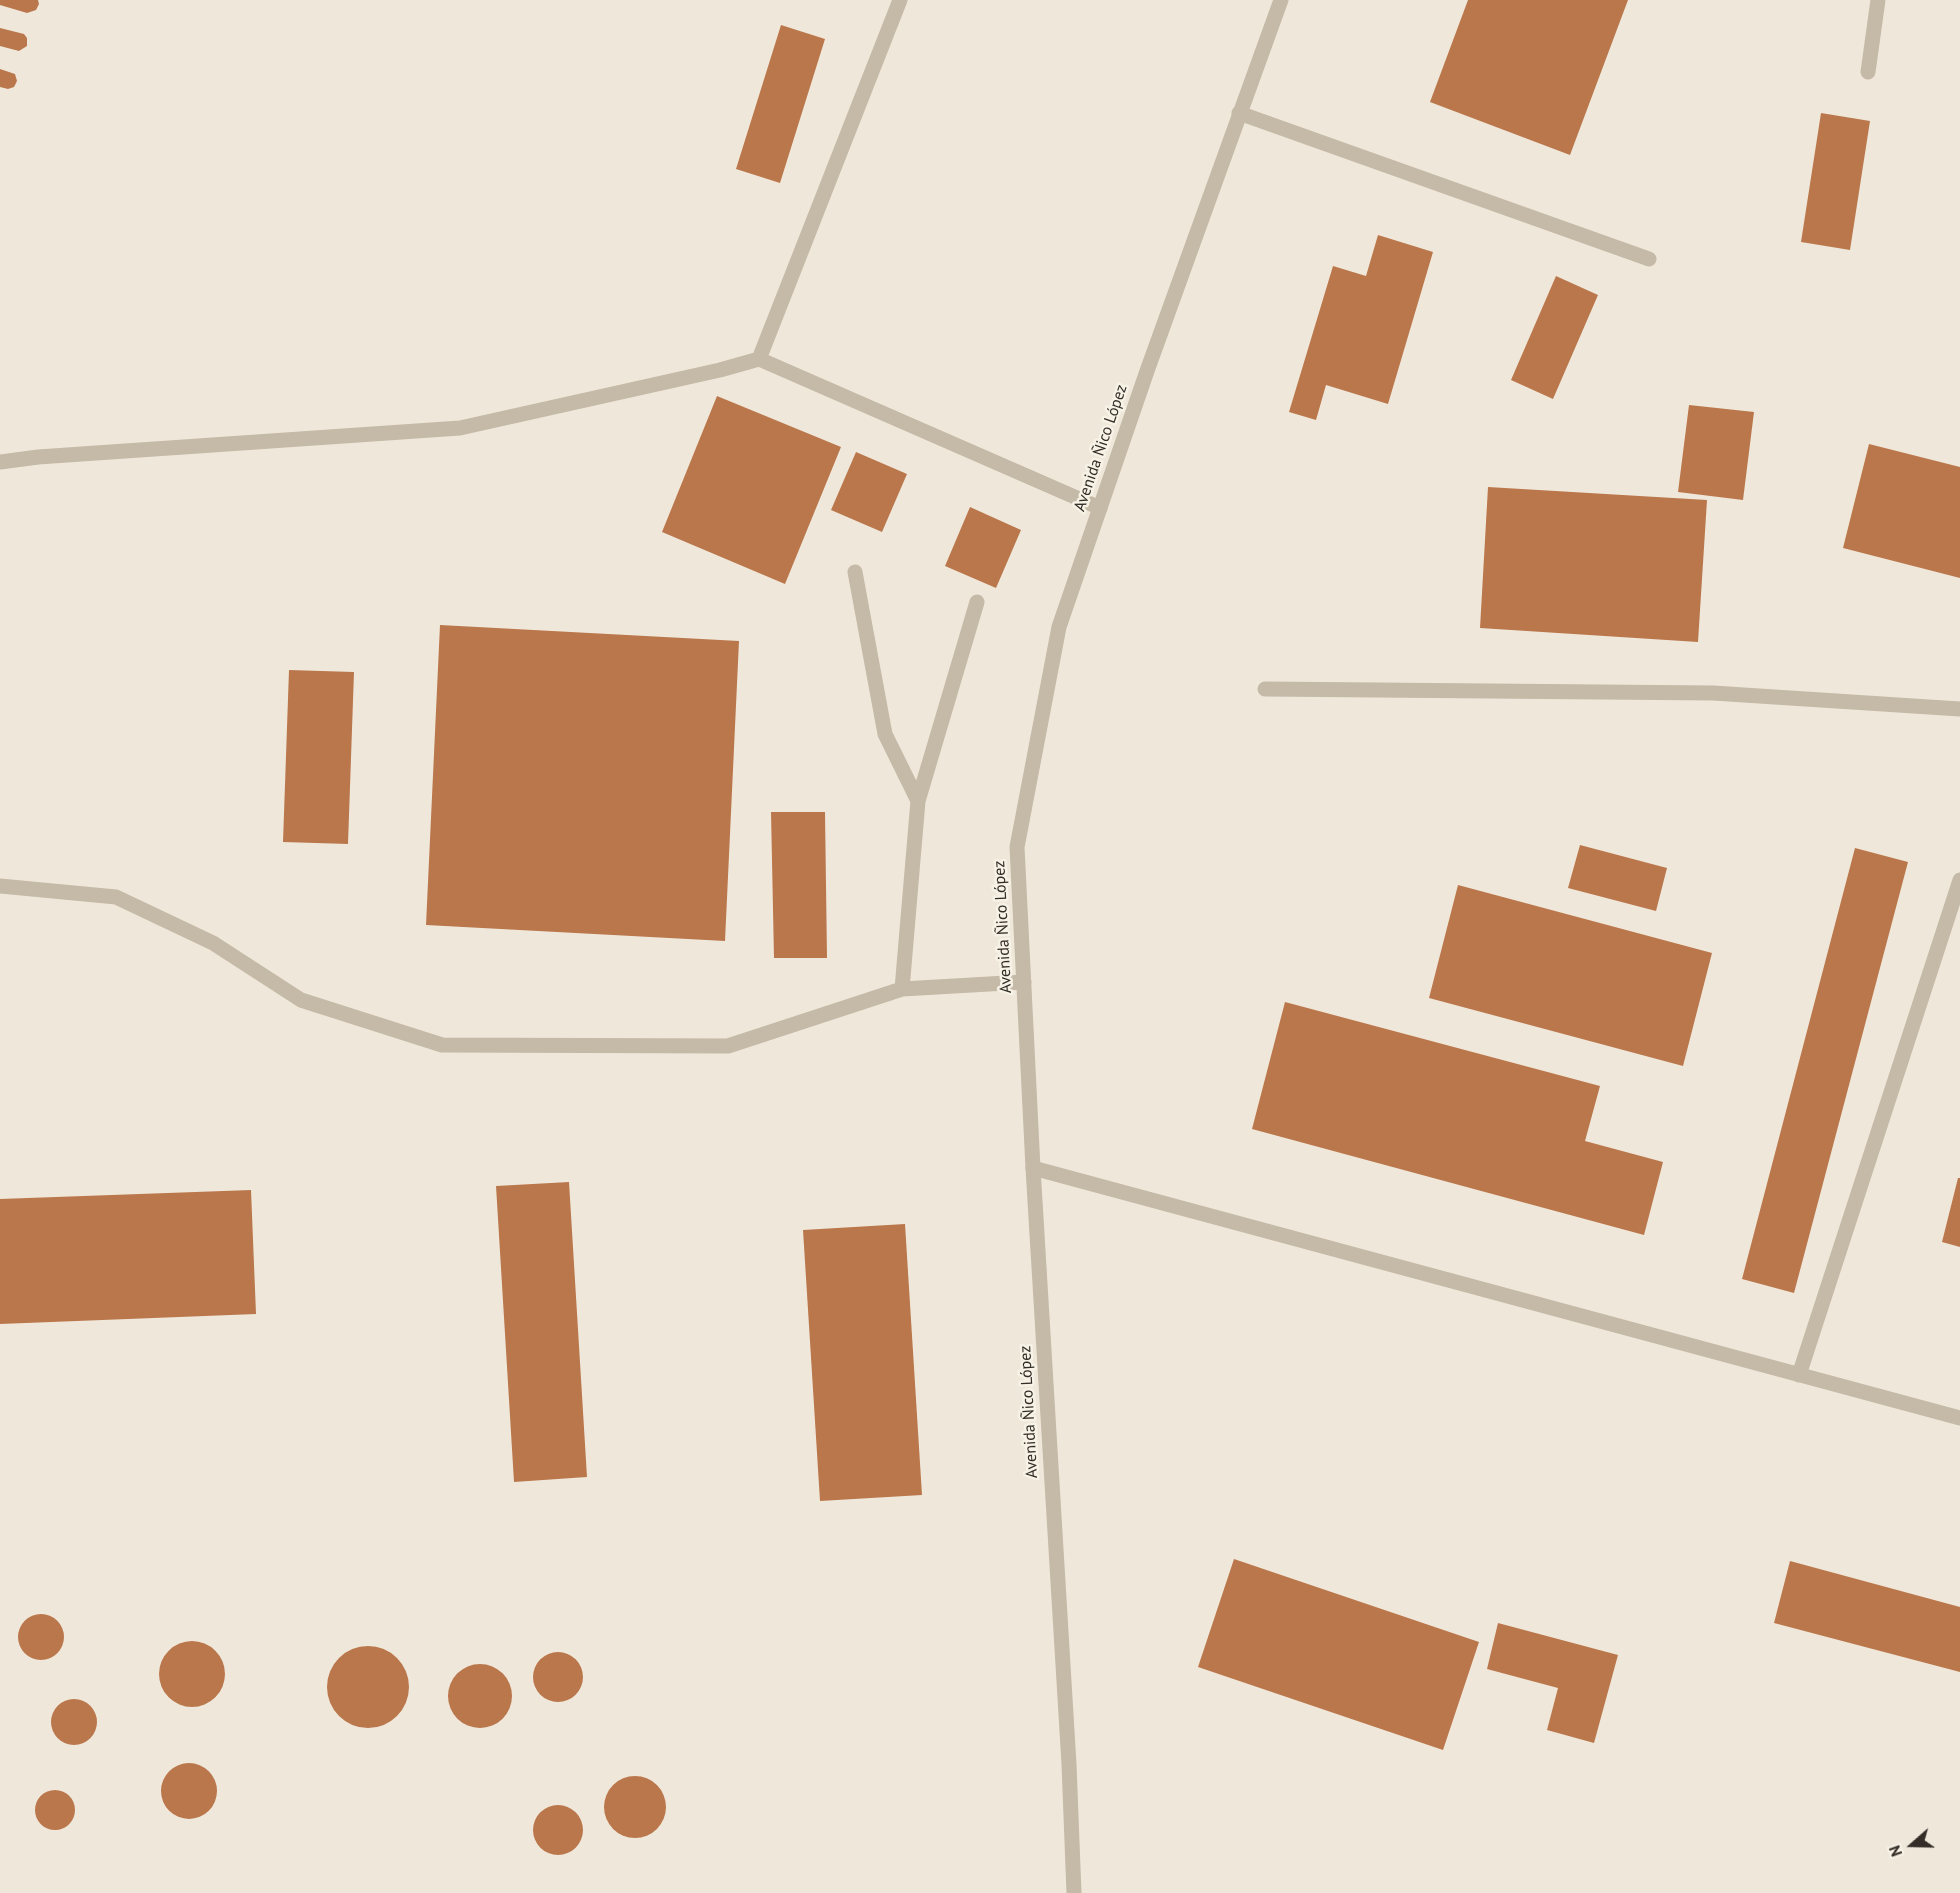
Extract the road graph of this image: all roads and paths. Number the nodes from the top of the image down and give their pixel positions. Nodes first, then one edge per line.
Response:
1 (900, 0) edge
2 (1281, 0) edge
3 (1878, 0) edge
4 (1868, 72) dead end
5 (1239, 113) junction
6 (1649, 259) dead end
7 (759, 359) junction
8 (0, 462) edge
9 (1100, 508) junction
10 (855, 572) dead end
11 (977, 602) dead end
12 (1265, 689) dead end
13 (1960, 709) edge
14 (918, 801) junction
15 (1960, 880) edge
16 (0, 886) edge
17 (1024, 982) junction
18 (902, 989) junction
19 (1032, 1168) junction
20 (1799, 1375) junction
21 (1960, 1418) edge
22 (1074, 1893) edge

1 - 7 street
2 - 5 street, Avenida Ñico López
3 - 4 street
5 - 6 street
5 - 9 street, Avenida Ñico López
7 - 8 street
7 - 9 street
9 - 17 street, Avenida Ñico López
10 - 14 street
11 - 14 street
12 - 13 street
14 - 18 street
15 - 20 street
16 - 18 street
17 - 18 street
17 - 19 street, Avenida Ñico López
19 - 20 street
19 - 22 street, Avenida Ñico López
20 - 21 street

